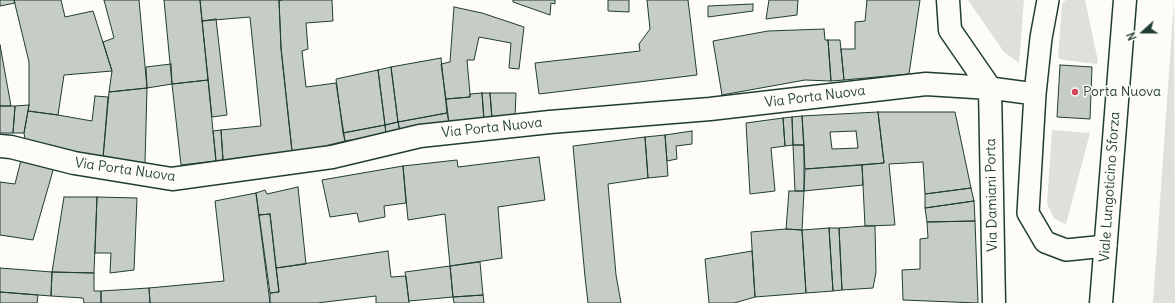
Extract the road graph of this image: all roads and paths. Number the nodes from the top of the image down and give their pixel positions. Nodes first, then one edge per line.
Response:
1 (948, 0) edge
2 (1048, 0) edge
3 (1125, 0) edge
4 (990, 88) junction
5 (1035, 94) junction
6 (0, 146) edge
7 (1106, 246) junction
8 (994, 303) edge
9 (1101, 303) edge

1 - 4 street
2 - 5 street
3 - 7 street, Viale Lungoticino Sforza
4 - 5 street
4 - 6 street, Via Porta Nuova
4 - 8 street, Via Damiani Porta
5 - 7 street
7 - 9 street, Viale Lungoticino Sforza

